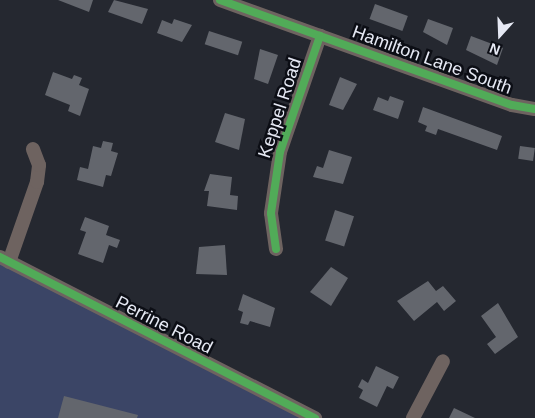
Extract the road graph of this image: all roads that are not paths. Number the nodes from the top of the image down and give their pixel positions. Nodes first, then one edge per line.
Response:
1 (220, 0) edge
2 (320, 36) junction
3 (535, 108) edge
4 (33, 149) dead end
5 (276, 249) dead end
6 (5, 259) edge
7 (443, 361) dead end
8 (316, 418) edge
9 (413, 418) edge

1 - 2 street, Hamilton Lane South
2 - 3 street, Hamilton Lane South
2 - 5 street, Keppel Road
4 - 6 street
6 - 8 street, Perrine Road
7 - 9 street

